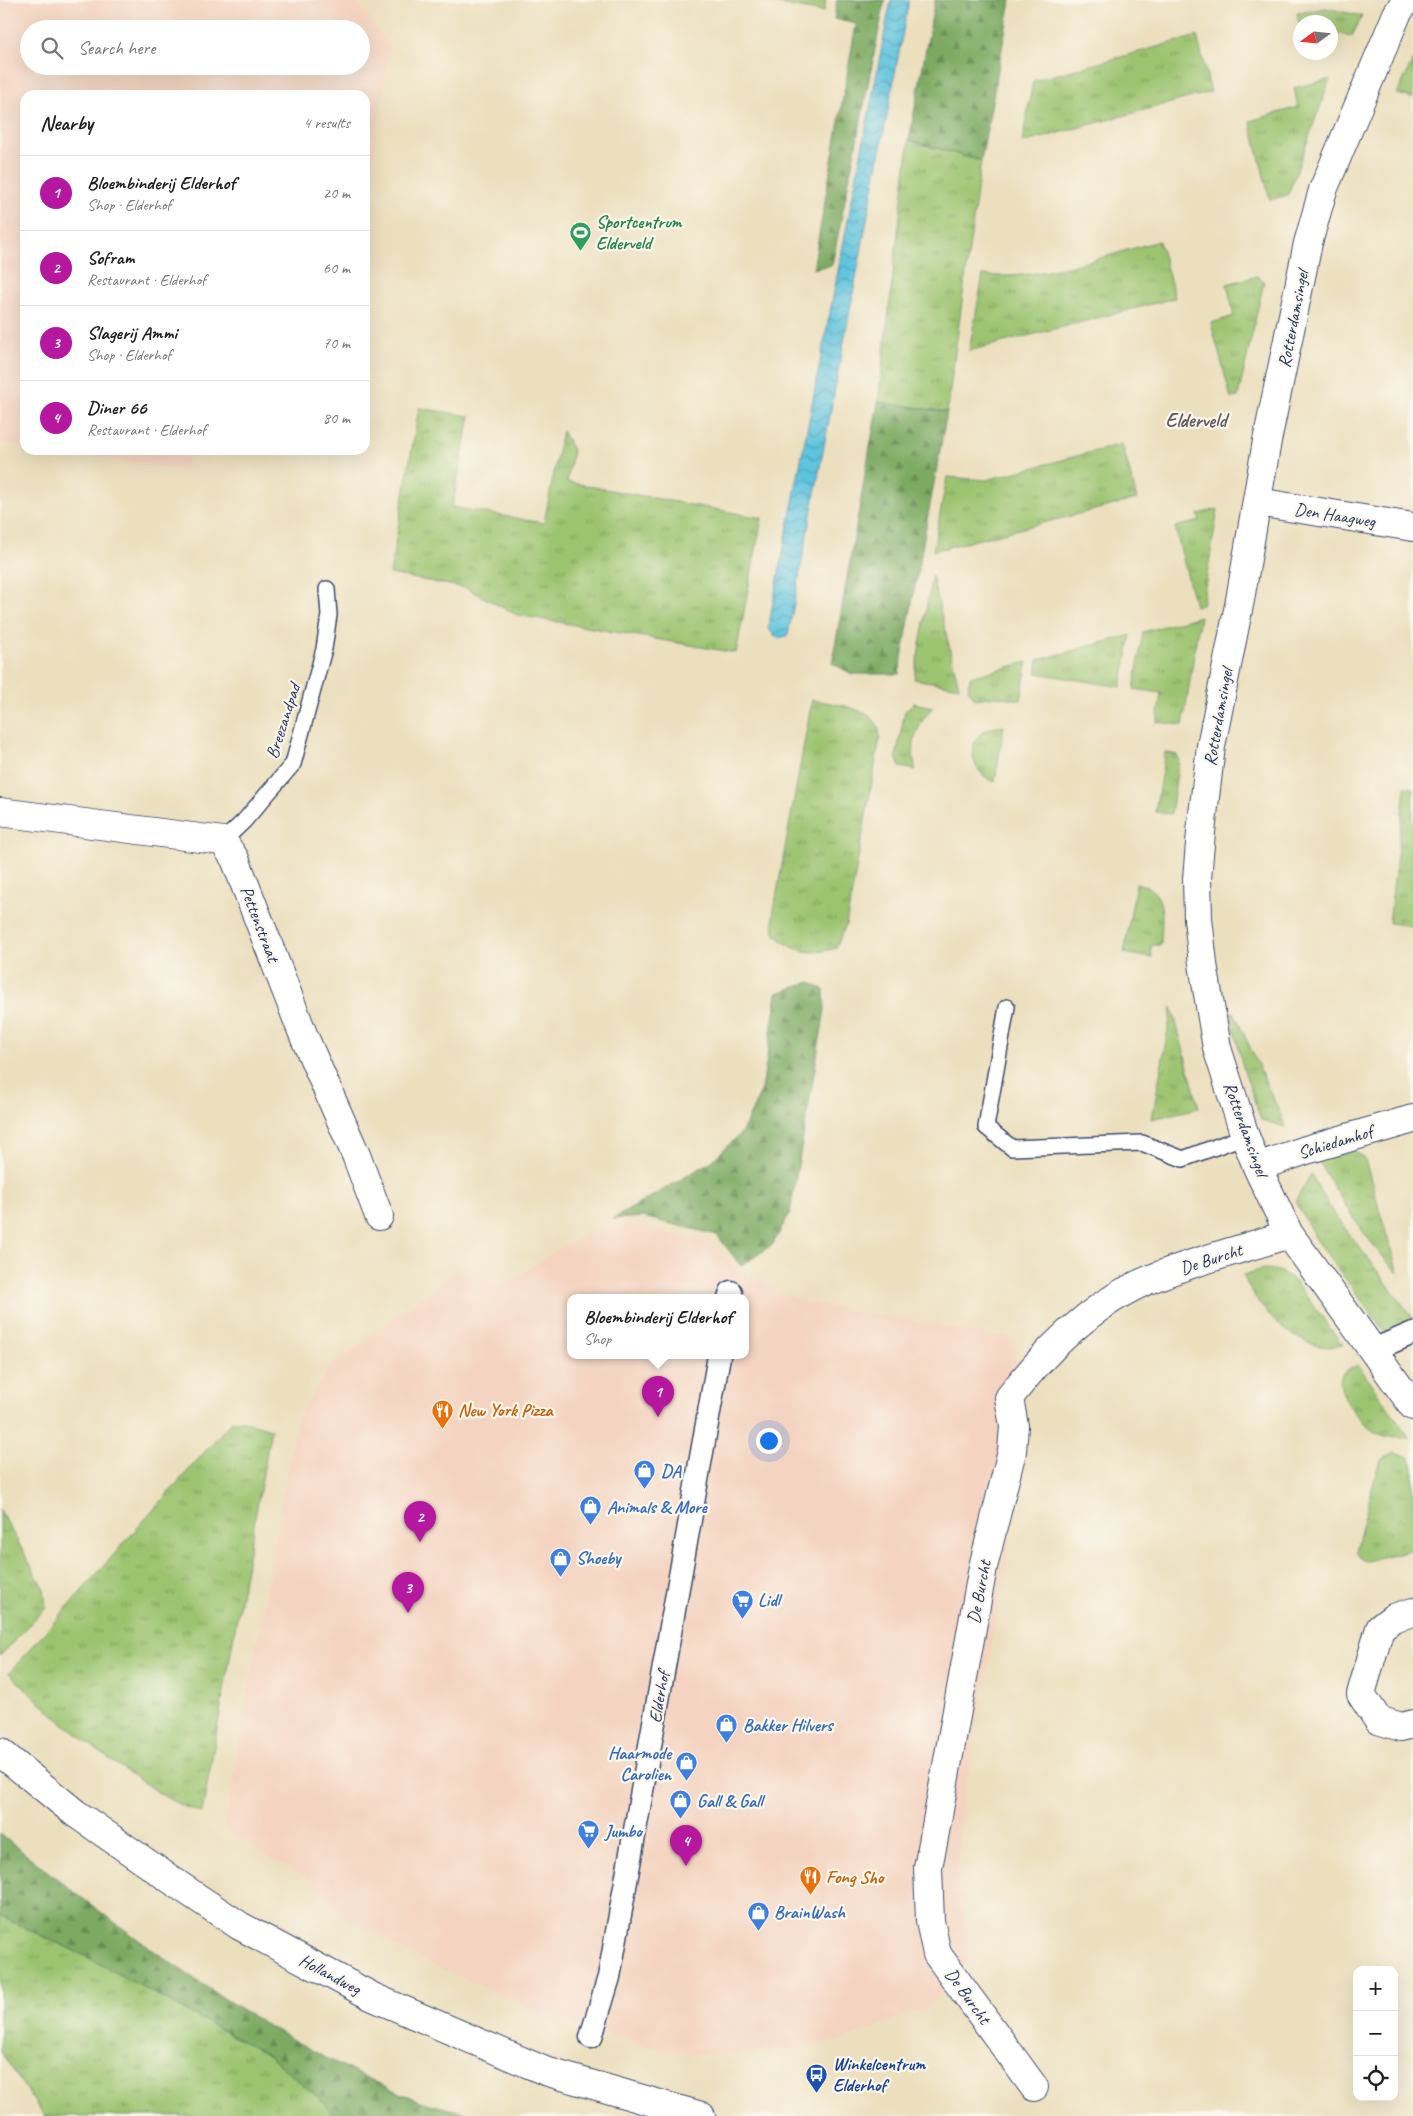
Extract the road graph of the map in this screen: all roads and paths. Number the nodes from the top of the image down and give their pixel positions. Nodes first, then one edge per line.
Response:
1 (1406, 0) edge
2 (1257, 502) junction
3 (1413, 527) edge
4 (327, 589) dead end
5 (0, 812) edge
6 (223, 841) junction
7 (1007, 1006) dead end
8 (1413, 1118) edge
9 (1245, 1136) junction
10 (1257, 1167) junction
11 (379, 1216) dead end
12 (1289, 1234) junction
13 (1413, 1333) edge
14 (1373, 1350) junction
15 (718, 1359) edge
16 (1413, 1406) edge
17 (1413, 1612) edge
18 (1413, 1724) edge
19 (0, 1752) edge
20 (591, 2037) dead end
21 (1034, 2087) dead end
22 (701, 2116) edge

1 - 2 street, Rotterdamsingel
2 - 3 street, Den Haagweg
2 - 9 street, Rotterdamsingel
4 - 6 lane, Breezandpad
5 - 6 street
6 - 11 street, Pettenstraat
7 - 9 lane
8 - 10 street, Schiedamhof
9 - 10 street, Rotterdamsingel
10 - 12 street, Rotterdamsingel
12 - 14 street, Rotterdamsingel
12 - 21 street, De Burcht
13 - 14 street
14 - 16 street, Rotterdamsingel
15 - 20 street, Elderhof
17 - 18 street
19 - 22 street, Hollandweg

